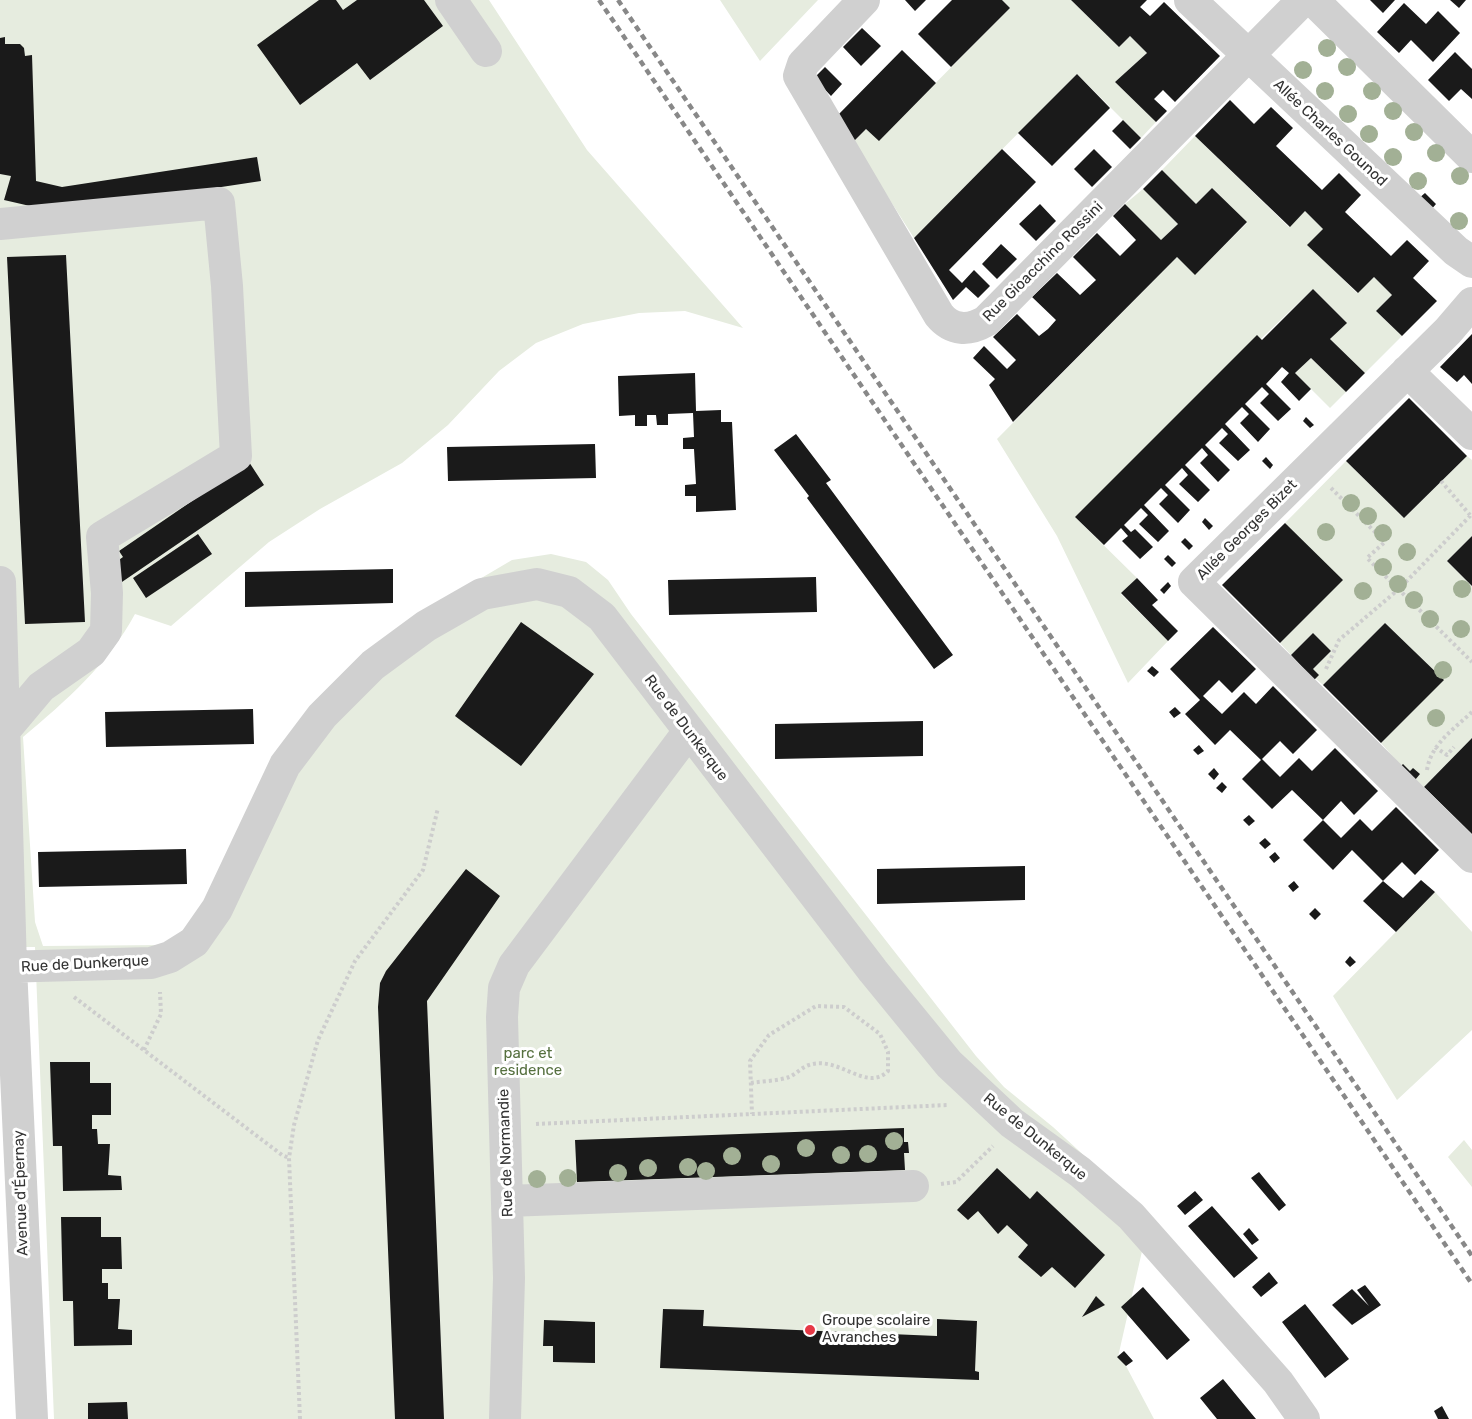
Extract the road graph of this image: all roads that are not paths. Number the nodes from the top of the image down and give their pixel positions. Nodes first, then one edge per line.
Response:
1 (451, 0) edge
2 (864, 0) edge
3 (1190, 0) edge
4 (1303, 0) edge
5 (1313, 0) edge
6 (486, 51) dead end
7 (1248, 56) junction
8 (1472, 157) edge
9 (0, 224) edge
10 (1472, 262) edge
11 (1472, 303) edge
12 (1407, 371) junction
13 (1472, 434) edge
14 (0, 582) edge
15 (4, 731) junction
16 (689, 731) junction
17 (1472, 857) edge
18 (6, 967) edge
19 (913, 1186) road end
20 (507, 1201) junction
21 (32, 1419) edge
22 (505, 1419) edge
23 (1304, 1419) edge

1 - 6 street
2 - 7 street, Rue Gioacchino Rossini
3 - 7 street, Allée Charles Gounod
4 - 7 street, Rue Gioacchino Rossini
5 - 8 street
7 - 10 street, Allée Charles Gounod
9 - 15 street
11 - 12 street, Allée Georges Bizet
12 - 13 street
12 - 17 street, Allée Georges Bizet
14 - 15 street, Avenue d'Épernay
15 - 18 street, Avenue d'Épernay
16 - 18 street, Rue de Dunkerque
16 - 20 street, Rue de Normandie
16 - 23 street, Rue de Dunkerque
18 - 21 street, Avenue d'Épernay
19 - 20 street
20 - 22 street, Rue de Normandie

